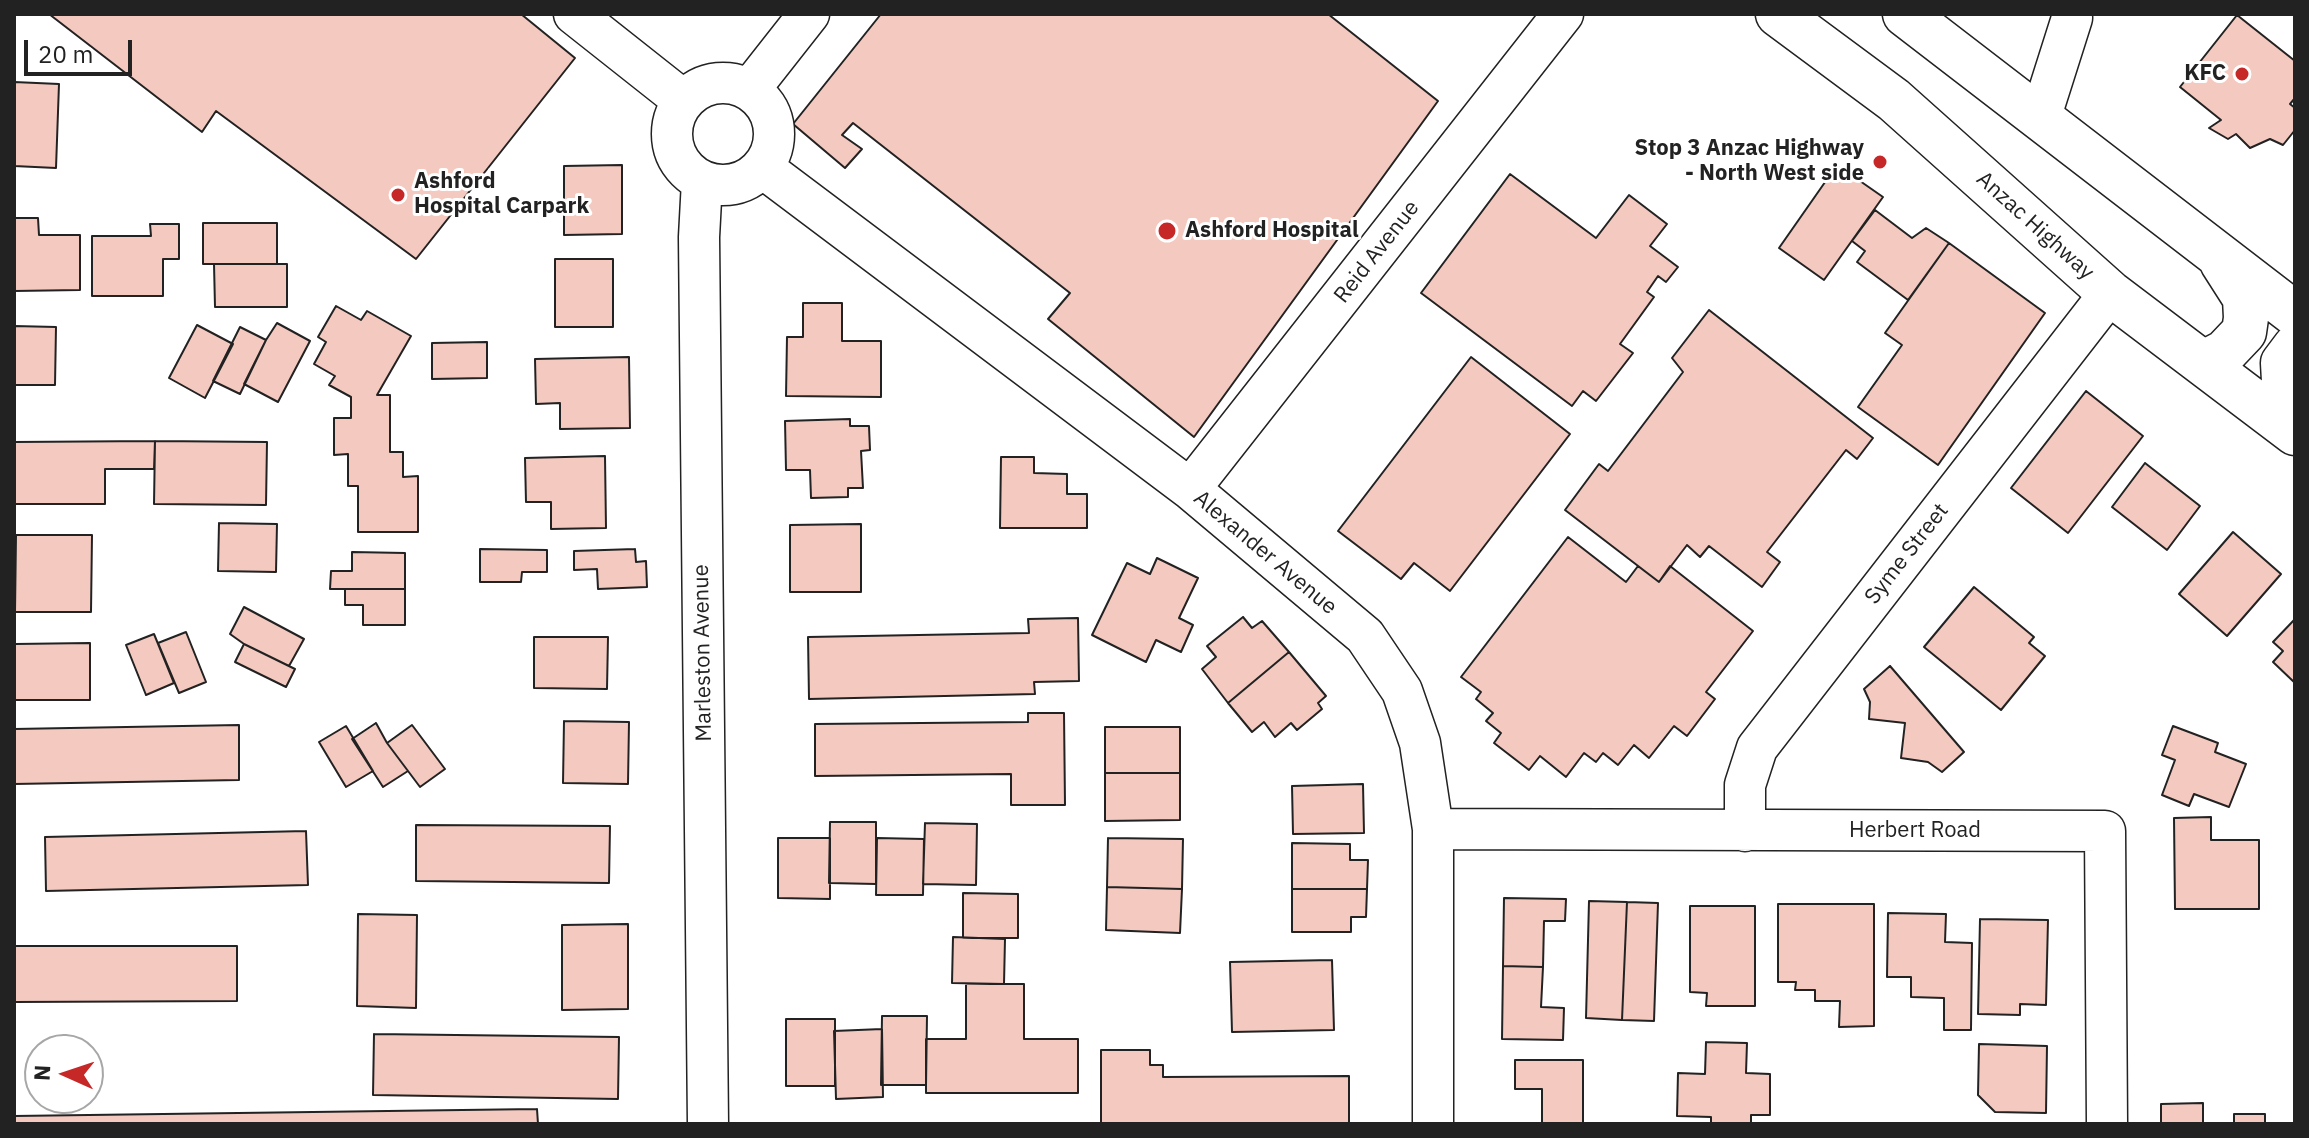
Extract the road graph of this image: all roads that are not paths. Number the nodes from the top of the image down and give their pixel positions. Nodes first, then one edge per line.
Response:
1 (574, 14) edge
2 (809, 14) edge
3 (1563, 14) edge
4 (1778, 14) edge
5 (1820, 14) edge
6 (1905, 14) edge
7 (2072, 18) dead end
8 (750, 89) junction
9 (1894, 100) junction
10 (684, 101) junction
11 (2040, 119) junction
12 (763, 168) junction
13 (702, 181) junction
14 (2216, 254) junction
15 (2110, 293) junction
16 (2295, 314) edge
17 (2295, 347) edge
18 (2204, 363) junction
19 (2295, 406) edge
20 (2295, 433) edge
21 (1190, 489) junction
22 (1433, 829) junction
23 (1745, 831) junction
24 (708, 1124) edge
25 (1433, 1124) edge
26 (2107, 1124) edge

1 - 10 street
2 - 8 street
3 - 21 street, Reid Avenue
4 - 9 highway, Anzac Highway
5 - 9 highway
6 - 11 highway
7 - 11 street
8 - 10 street
8 - 12 street
9 - 15 highway, Anzac Highway
10 - 13 street
11 - 14 highway
12 - 13 street
12 - 21 street, Alexander Avenue
13 - 24 street, Marleston Avenue
14 - 16 highway
14 - 18 highway
15 - 18 highway, Anzac Highway
15 - 23 street, Syme Street
17 - 19 highway
18 - 20 highway, Anzac Highway
21 - 22 street, Alexander Avenue
22 - 23 street, Herbert Road
22 - 25 street, Alexander Avenue
23 - 26 street, Herbert Road

